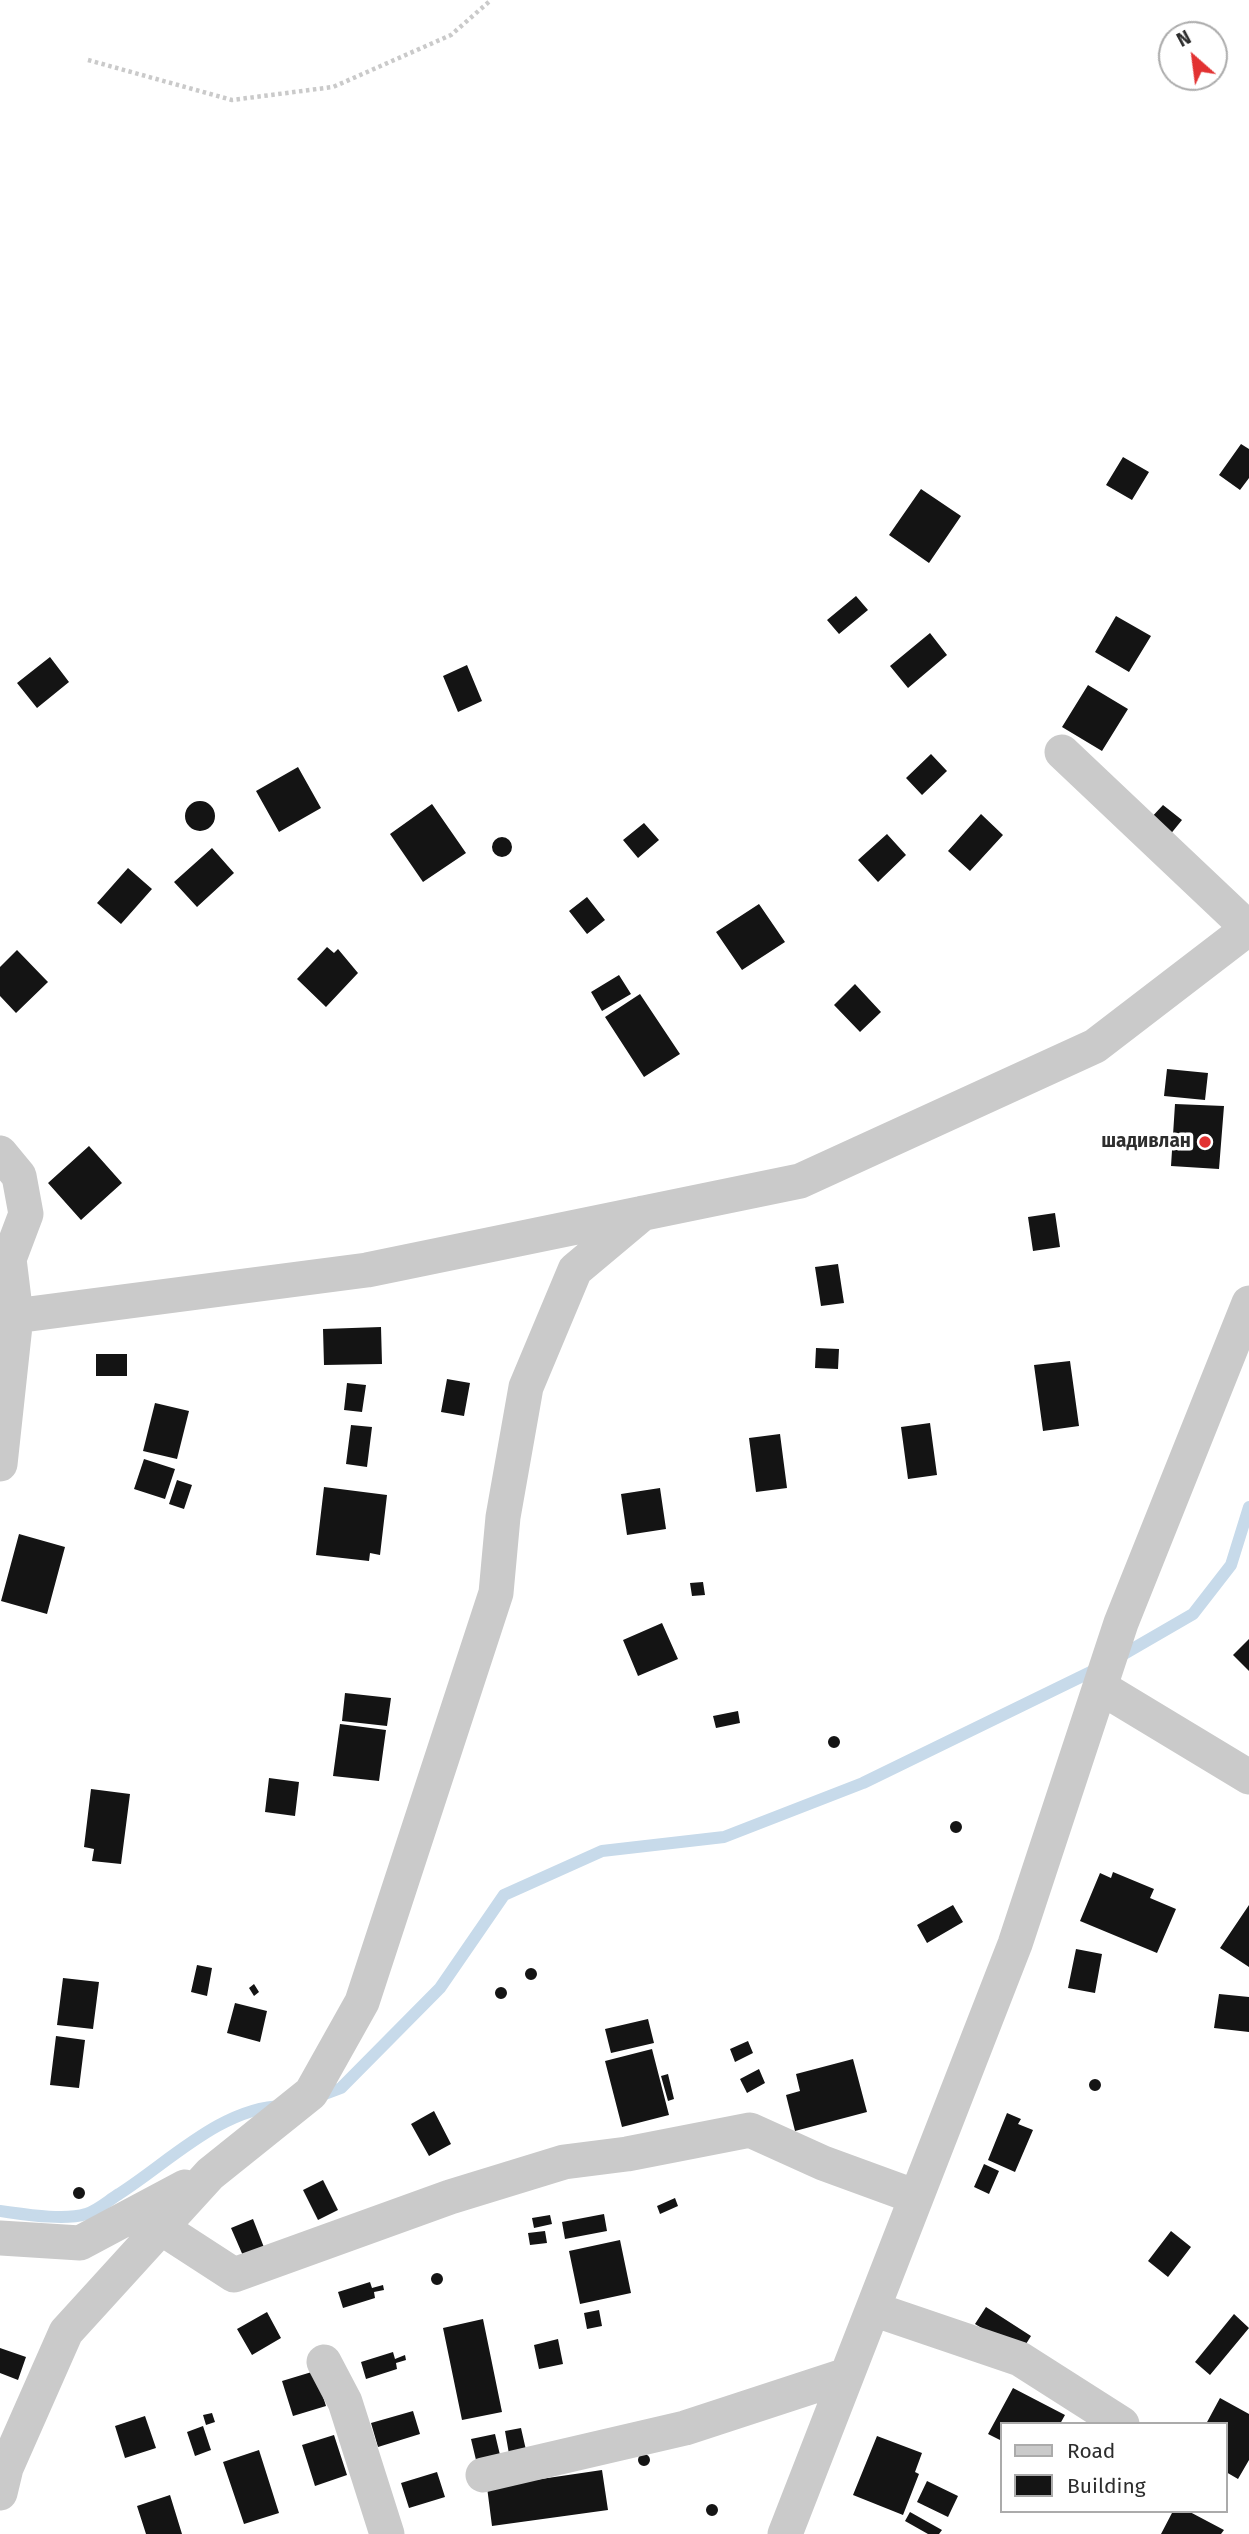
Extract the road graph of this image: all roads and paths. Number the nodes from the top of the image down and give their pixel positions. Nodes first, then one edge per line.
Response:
1 (491, 0) edge
2 (88, 60) dead end
3 (1062, 752) dead end
4 (1249, 928) edge
5 (0, 1153) edge
6 (643, 1213) junction
7 (1249, 1303) edge
8 (8, 1317) edge
9 (0, 1464) edge
10 (1100, 1687) junction
11 (1249, 1777) edge
12 (210, 2174) junction
13 (916, 2197) junction
14 (160, 2227) junction
15 (0, 2238) edge
16 (873, 2309) junction
17 (324, 2362) dead end
18 (847, 2375) junction
19 (1119, 2422) edge
20 (483, 2475) dead end
21 (0, 2493) edge
22 (387, 2534) edge
23 (785, 2534) edge

1 - 2 path
3 - 4 street
4 - 6 street
5 - 8 street
6 - 8 street
6 - 12 street
7 - 10 street
8 - 9 street
10 - 11 street
10 - 13 street
12 - 14 street
12 - 15 street
13 - 14 street
13 - 16 street
14 - 21 street
16 - 18 street
16 - 19 street
17 - 22 street
18 - 20 street
18 - 23 street

